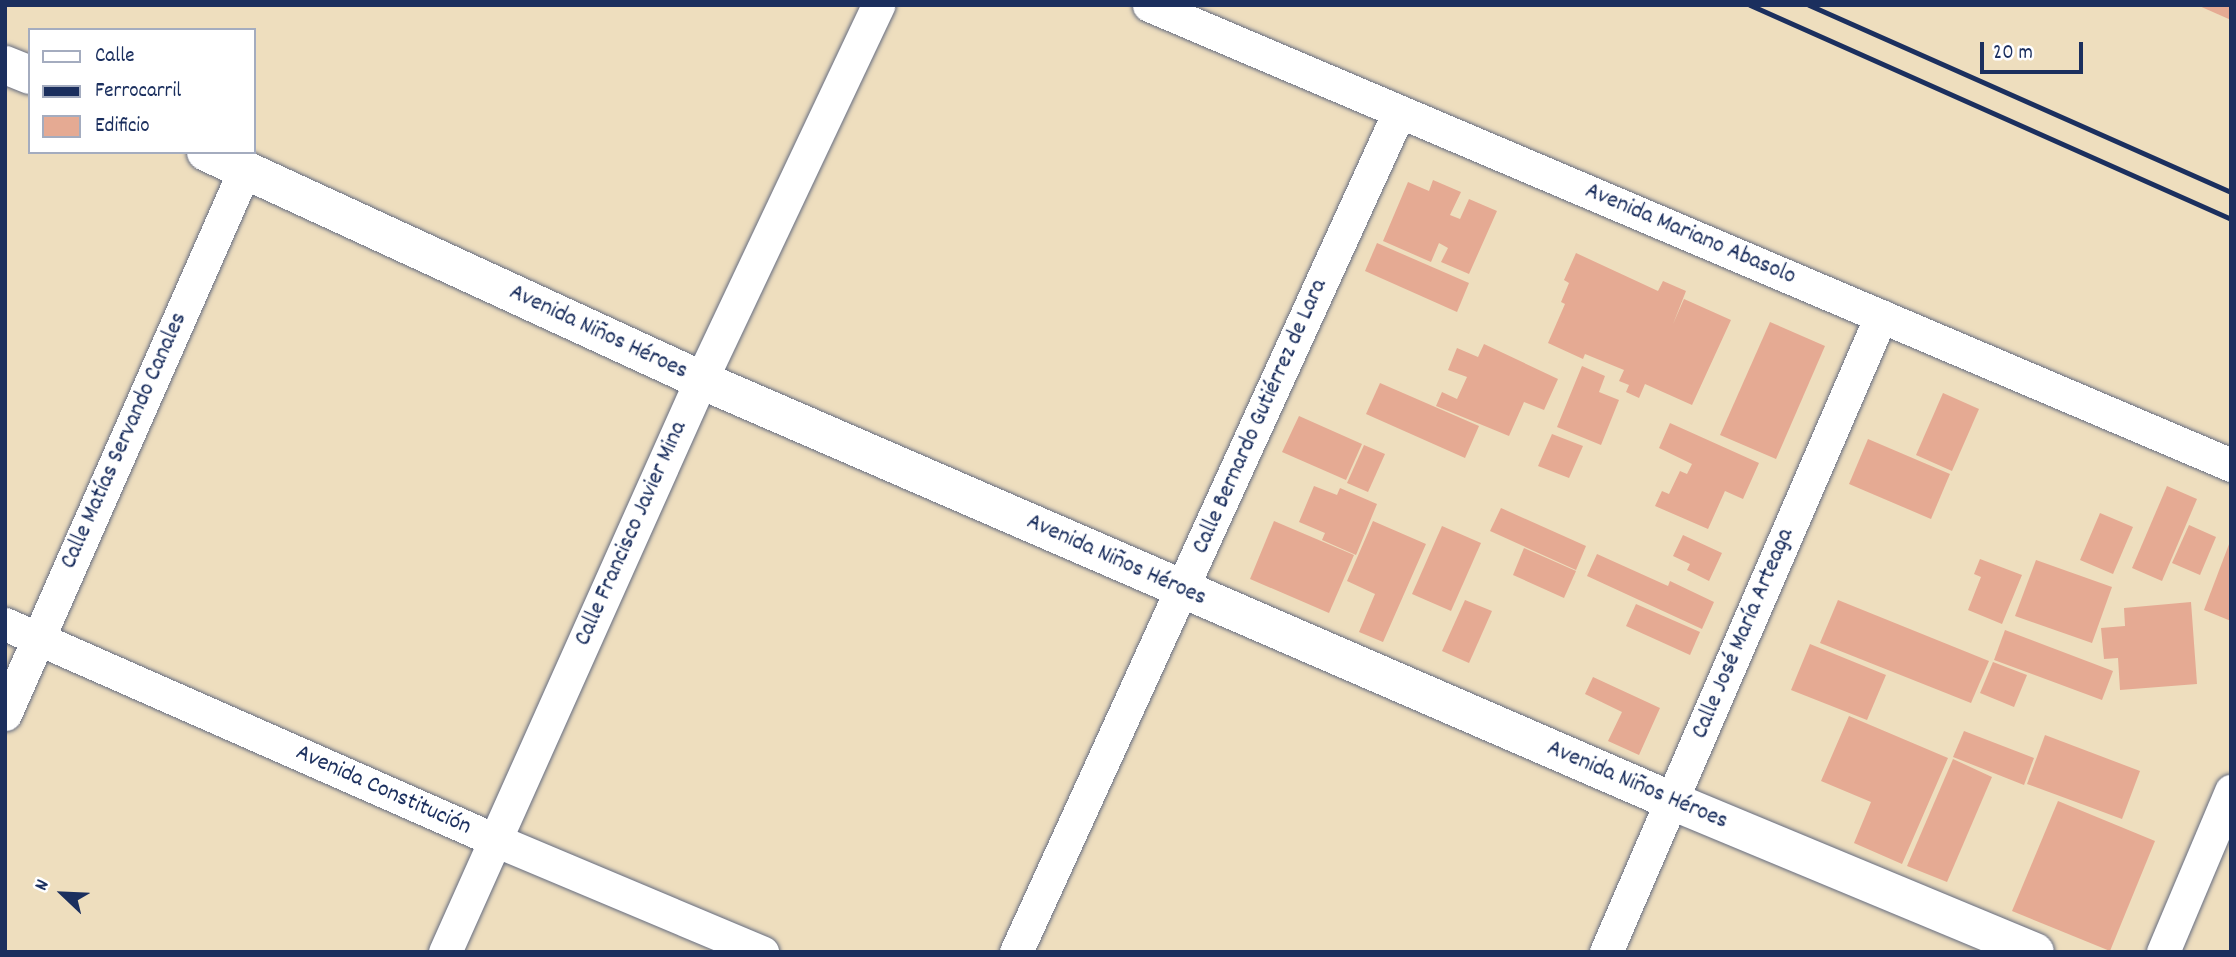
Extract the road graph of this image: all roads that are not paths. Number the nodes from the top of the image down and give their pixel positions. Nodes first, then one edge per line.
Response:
1 (878, 5) edge
2 (1149, 5) edge
3 (5, 65) edge
4 (28, 74) edge
5 (1399, 112) junction
6 (211, 154) edge
7 (245, 169) junction
8 (1881, 316) junction
9 (701, 380) junction
10 (2231, 465) edge
11 (1183, 590) junction
12 (5, 624) edge
13 (39, 638) junction
14 (5, 714) edge
15 (2231, 791) edge
16 (1672, 801) junction
17 (495, 840) junction
18 (445, 952) edge
19 (762, 952) edge
20 (1016, 952) edge
21 (1606, 952) edge
22 (2035, 952) edge
23 (2163, 952) edge

1 - 9 street, Calle Francisco Javier Mina
2 - 5 street, Avenida Mariano Abasolo
3 - 4 street
5 - 8 street, Avenida Mariano Abasolo
5 - 11 street, Calle Bernardo Gutiérrez de Lara
6 - 7 street, Avenida Niños Héroes
7 - 9 street, Avenida Niños Héroes
7 - 13 street, Calle Matías Servando Canales
8 - 10 street, Avenida Mariano Abasolo
8 - 16 street, Calle José María Arteaga
9 - 11 street, Avenida Niños Héroes
9 - 17 street, Calle Francisco Javier Mina
11 - 16 street, Avenida Niños Héroes
11 - 20 street, Calle Bernardo Gutiérrez de Lara
12 - 13 street, Avenida Constitución
13 - 14 street, Calle Matías Servando Canales
13 - 17 street, Avenida Constitución
15 - 23 street
16 - 21 street, Calle José María Arteaga
16 - 22 street, Avenida Niños Héroes
17 - 18 street, Calle Francisco Javier Mina
17 - 19 street, Avenida Constitución

